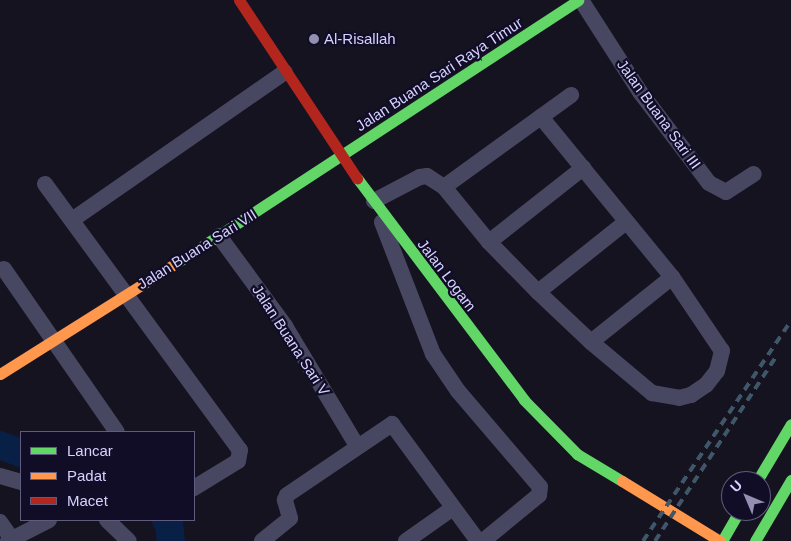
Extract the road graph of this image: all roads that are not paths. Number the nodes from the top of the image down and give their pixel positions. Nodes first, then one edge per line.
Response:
1 (239, 0) edge
2 (579, 0) edge
3 (285, 72) junction
4 (571, 95) dead end
5 (541, 117) junction
6 (341, 156) junction
7 (583, 168) junction
8 (754, 174) dead end
9 (45, 184) dead end
10 (444, 187) junction
11 (376, 204) junction
12 (72, 220) junction
13 (626, 222) junction
14 (219, 236) junction
15 (489, 242) junction
16 (4, 269) dead end
17 (672, 277) junction
18 (538, 292) junction
19 (127, 293) junction
20 (52, 341) junction
21 (591, 342) junction
22 (0, 374) edge
23 (791, 424) edge
24 (116, 431) edge
25 (357, 446) junction
26 (763, 471) edge
27 (0, 476) edge
28 (791, 480) edge
29 (20, 482) edge
30 (195, 487) edge
31 (453, 508) junction
32 (47, 521) edge
33 (108, 521) edge
34 (733, 521) edge
35 (0, 522) edge
36 (10, 540) edge
37 (129, 541) edge
38 (262, 541) edge
39 (406, 541) edge
40 (478, 541) edge
41 (482, 541) edge
42 (721, 541) edge
43 (755, 541) edge

1 - 3 main road, Jalan Logam
2 - 6 main road, Jalan Buana Sari Raya Timur
2 - 8 street, Jalan Buana Sari III
3 - 6 main road, Jalan Logam
3 - 12 street
4 - 5 street
5 - 7 street
5 - 10 street
6 - 11 main road, Jalan Logam
6 - 14 main road, Jalan Buana Sari VII
7 - 13 street
7 - 15 street
9 - 12 street
10 - 11 street
10 - 15 street
11 - 41 street
11 - 42 main road, Jalan Logam
12 - 19 street
13 - 17 street
13 - 18 street
14 - 19 main road, Jalan Buana Sari VII
14 - 25 street, Jalan Buana Sari V
15 - 18 street
16 - 20 street
17 - 21 street
17 - 21 street
18 - 21 street
19 - 20 main road, Jalan Buana Sari VII
19 - 30 street
20 - 22 main road, Jalan Buana Sari VII
20 - 24 street
23 - 26 main road
25 - 31 street
25 - 38 street
27 - 29 street
28 - 43 main road
31 - 39 street
31 - 40 street
32 - 36 street
33 - 37 street
34 - 42 main road
35 - 36 street

